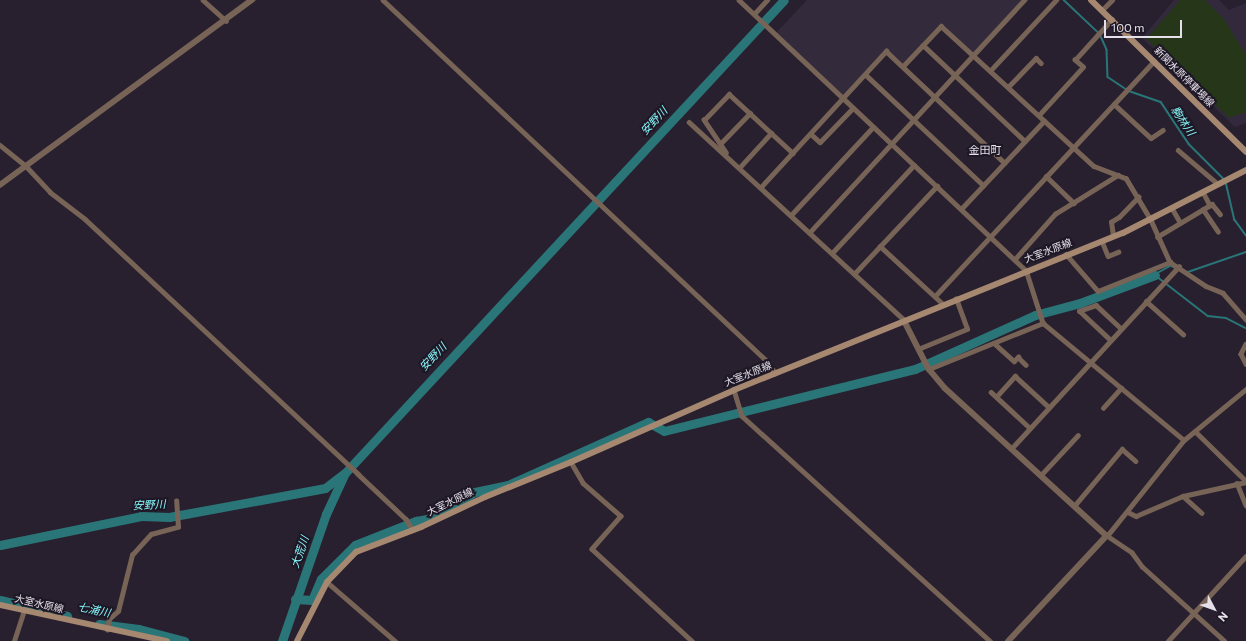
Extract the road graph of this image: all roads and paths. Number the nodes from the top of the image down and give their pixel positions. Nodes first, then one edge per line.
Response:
1 (203, 0) edge
2 (252, 0) edge
3 (383, 0) edge
4 (739, 0) edge
5 (767, 0) edge
6 (1024, 0) edge
7 (1056, 0) edge
8 (1092, 0) edge
9 (1112, 0) edge
10 (1102, 10) junction
11 (755, 14) junction
12 (1112, 19) junction
13 (226, 21) junction
14 (923, 45) junction
15 (973, 55) junction
16 (1154, 61) junction
17 (1041, 63) dead end
18 (904, 66) junction
19 (990, 71) junction
20 (866, 75) junction
21 (955, 75) junction
22 (1008, 87) junction
23 (935, 97) junction
24 (844, 100) junction
25 (1114, 104) junction
26 (853, 108) junction
27 (750, 113) junction
28 (1039, 116) junction
29 (914, 120) junction
30 (1044, 121) junction
31 (689, 122) dead end
32 (873, 127) junction
33 (1163, 130) dead end
34 (771, 133) junction
35 (811, 134) junction
36 (1025, 141) junction
37 (720, 144) junction
38 (891, 144) junction
39 (0, 145) edge
40 (1073, 147) junction
41 (1178, 150) dead end
42 (1246, 152) edge
43 (793, 153) junction
44 (730, 158) junction
45 (1005, 163) junction
46 (914, 165) junction
47 (27, 167) junction
48 (740, 167) junction
49 (1246, 170) edge
50 (1118, 175) junction
51 (1046, 176) junction
52 (1218, 184) junction
53 (0, 185) edge
54 (983, 185) junction
55 (937, 186) junction
56 (761, 187) junction
57 (1203, 192) junction
58 (1138, 198) junction
59 (1074, 203) junction
60 (1210, 205) junction
61 (1172, 208) junction
62 (961, 209) junction
63 (1203, 209) junction
64 (1220, 214) dead end
65 (791, 215) junction
66 (1151, 220) junction
67 (1180, 222) junction
68 (1218, 231) dead end
69 (810, 232) junction
70 (991, 236) junction
71 (1113, 236) junction
72 (1157, 237) junction
73 (1102, 241) junction
74 (880, 246) junction
75 (1118, 252) dead end
76 (832, 253) junction
77 (1066, 254) junction
78 (1015, 259) junction
79 (1170, 262) junction
80 (1179, 266) junction
81 (1026, 270) junction
82 (854, 274) junction
83 (935, 296) junction
84 (956, 299) junction
85 (1146, 301) junction
86 (943, 304) junction
87 (1246, 319) edge
88 (904, 320) junction
89 (1043, 323) junction
90 (1121, 328) junction
91 (1184, 334) dead end
92 (1110, 340) junction
93 (994, 343) junction
94 (1246, 344) edge
95 (918, 349) junction
96 (1090, 362) junction
97 (1246, 364) edge
98 (1026, 365) dead end
99 (929, 369) junction
100 (774, 373) junction
101 (1121, 388) junction
102 (1246, 389) edge
103 (734, 390) junction
104 (991, 392) dead end
105 (997, 396) junction
106 (1049, 407) junction
107 (1104, 408) dead end
108 (1030, 428) junction
109 (1195, 431) junction
110 (1078, 435) dead end
111 (1184, 440) junction
112 (1011, 449) junction
113 (1136, 461) dead end
114 (571, 462) junction
115 (1041, 475) junction
116 (1246, 481) edge
117 (1237, 483) junction
118 (1183, 496) junction
119 (176, 503) dead end
120 (1075, 505) junction
121 (1246, 505) edge
122 (1128, 512) junction
123 (1202, 513) dead end
124 (412, 529) junction
125 (1107, 536) junction
126 (1246, 556) edge
127 (327, 582) junction
128 (0, 605) edge
129 (24, 611) junction
130 (1193, 613) junction
131 (107, 630) junction
132 (14, 641) edge
133 (167, 641) edge
134 (297, 641) edge
135 (395, 641) edge
136 (692, 641) edge
137 (990, 641) edge
138 (1009, 641) edge
139 (1168, 641) edge
140 (1224, 641) edge

1 - 13 street
2 - 13 street
3 - 100 street
4 - 11 street
5 - 11 street
6 - 15 street
7 - 19 street
8 - 10 main road, 新関水原停車場線
9 - 10 street
10 - 12 main road, 新関水原停車場線
11 - 24 street
12 - 16 main road, 新関水原停車場線
12 - 28 street
13 - 47 street
14 - 15 street
14 - 18 street
14 - 21 street
15 - 19 street
15 - 21 street
16 - 25 street
16 - 42 main road, 新関水原停車場線
17 - 22 street
18 - 20 street
18 - 23 street
19 - 22 street
20 - 24 street
20 - 29 street
21 - 23 street
21 - 36 street
22 - 28 street
23 - 29 street
23 - 45 street
24 - 26 street
24 - 35 street
25 - 33 street
25 - 40 street
26 - 32 street
26 - 35 street
27 - 34 street
27 - 37 street
27 - 37 street
28 - 30 street
29 - 38 street
29 - 54 street
30 - 36 street
30 - 40 street
31 - 44 street
32 - 38 street
32 - 65 street
34 - 43 street
34 - 48 street
35 - 43 street
36 - 45 street
37 - 44 street
38 - 46 street
38 - 69 street
39 - 47 street
40 - 50 street
40 - 51 street
41 - 52 street
43 - 56 street
44 - 48 street
45 - 54 street
46 - 55 street
46 - 76 street
47 - 53 street
47 - 124 street
48 - 56 street
49 - 52 main road, 大室水原線
50 - 58 street
50 - 59 street
51 - 59 street
51 - 70 street
52 - 57 main road, 大室水原線
54 - 62 street
55 - 62 street
55 - 74 street
56 - 65 street
57 - 60 street
57 - 61 main road, 大室水原線
58 - 66 street
58 - 71 street
59 - 78 street
60 - 63 street
60 - 64 street
61 - 66 main road, 大室水原線
61 - 67 street
62 - 70 street
63 - 67 street
63 - 68 street
65 - 69 street
66 - 71 main road, 大室水原線
66 - 72 street
67 - 72 street
69 - 76 street
70 - 78 street
70 - 83 street
71 - 73 main road, 大室水原線
72 - 79 street
73 - 75 street
73 - 77 main road, 大室水原線
74 - 82 street
74 - 83 street
76 - 82 street
77 - 79 street
77 - 81 main road, 大室水原線
78 - 81 street
79 - 80 street
80 - 85 street
80 - 87 street
81 - 84 main road, 大室水原線
81 - 89 street
82 - 88 street
83 - 86 street
84 - 86 main road, 大室水原線
84 - 95 street
85 - 90 street
85 - 91 street
86 - 88 main road, 大室水原線
88 - 95 street
88 - 100 main road, 大室水原線
89 - 93 street
89 - 96 street
90 - 92 street
90 - 92 street
92 - 96 street
93 - 98 street
93 - 99 street
94 - 97 street
95 - 99 street
96 - 101 street
96 - 106 street
99 - 112 street
100 - 103 main road, 大室水原線
101 - 107 street
101 - 111 street
102 - 109 street
103 - 114 main road, 大室水原線
103 - 137 street
104 - 105 street
105 - 106 street
105 - 108 street
106 - 108 street
108 - 112 street
109 - 111 street
109 - 116 street
110 - 115 street
111 - 122 street
112 - 115 street
113 - 120 street
114 - 124 main road, 大室水原線
114 - 136 street
115 - 120 street
116 - 117 street
117 - 118 street
117 - 121 street
118 - 122 street
118 - 123 street
119 - 131 street
120 - 125 street
122 - 125 street
124 - 127 main road, 大室水原線
125 - 130 street
125 - 138 street
126 - 130 street
127 - 134 main road, 大室水原線
127 - 135 street
128 - 129 main road, 大室水原線
129 - 131 main road, 大室水原線
129 - 132 street
130 - 139 street
130 - 140 street
131 - 133 main road, 大室水原線

